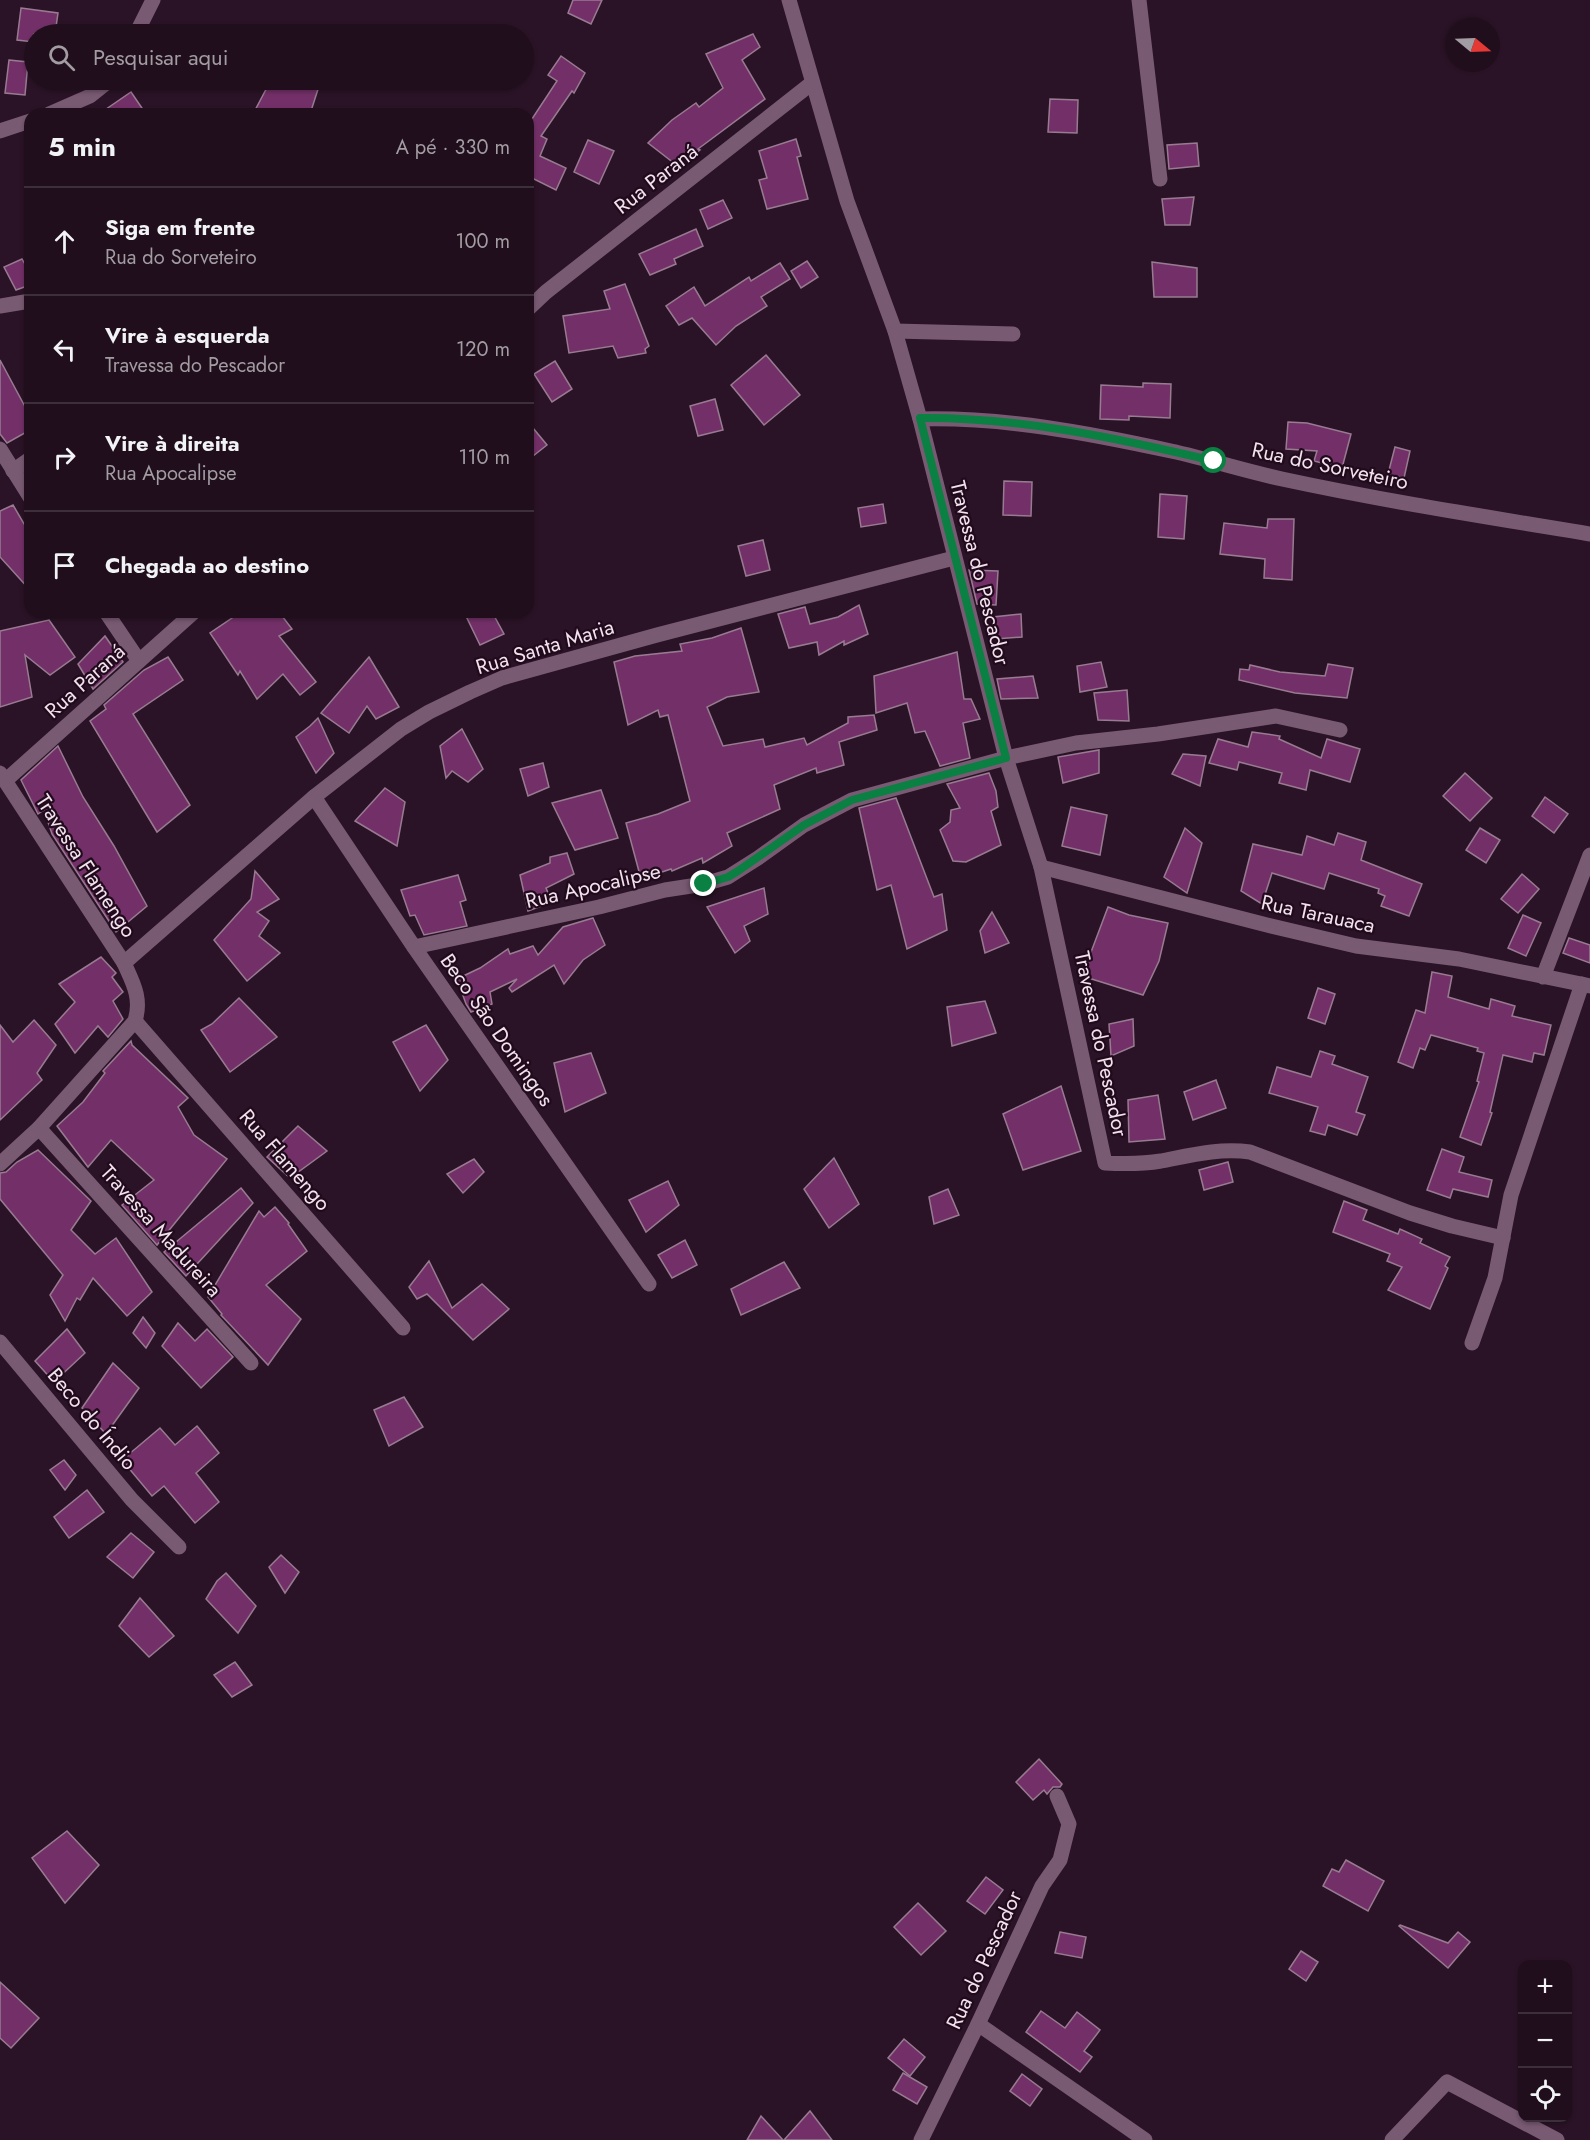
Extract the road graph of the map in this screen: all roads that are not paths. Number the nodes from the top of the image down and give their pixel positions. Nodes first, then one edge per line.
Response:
1 (153, 0) edge
2 (789, 0) edge
3 (1139, 0) edge
4 (141, 24) edge
5 (812, 83) junction
6 (97, 90) edge
7 (63, 108) edge
8 (24, 123) edge
9 (0, 131) edge
10 (1160, 179) dead end
11 (24, 302) edge
12 (534, 303) edge
13 (0, 306) edge
14 (895, 331) junction
15 (1013, 334) dead end
16 (920, 418) junction
17 (0, 449) edge
18 (24, 463) edge
19 (13, 471) junction
20 (24, 488) edge
21 (1590, 534) edge
22 (954, 558) junction
23 (110, 618) edge
24 (187, 618) edge
25 (139, 661) junction
26 (1340, 730) dead end
27 (1006, 758) junction
28 (2, 777) edge
29 (314, 797) junction
30 (1590, 855) edge
31 (1041, 867) junction
32 (414, 947) junction
33 (124, 963) junction
34 (1543, 977) junction
35 (1586, 985) edge
36 (135, 1021) junction
37 (39, 1128) junction
38 (0, 1164) edge
39 (1503, 1238) junction
40 (649, 1284) dead end
41 (403, 1328) dead end
42 (0, 1342) edge
43 (1472, 1343) dead end
44 (251, 1363) dead end
45 (179, 1547) dead end
46 (1057, 1796) dead end
47 (978, 2024) junction
48 (921, 2140) edge
49 (1145, 2140) edge
50 (1392, 2140) edge
51 (1557, 2140) edge

1 - 4 street
2 - 5 street, Travessa do Pescador
3 - 10 street
5 - 12 street, Rua Paraná
5 - 14 street, Travessa do Pescador
6 - 7 street
8 - 9 street
11 - 13 street
14 - 15 street
14 - 16 street, Travessa do Pescador
16 - 21 street, Rua do Sorveteiro
16 - 22 street, Travessa do Pescador
17 - 19 street
18 - 19 street
19 - 20 street
22 - 27 street, Travessa do Pescador
22 - 29 street, Rua Santa Maria
23 - 25 street
24 - 25 street, Rua Paraná
25 - 28 street, Rua Paraná
26 - 27 street, Rua Apocalipse
27 - 31 street, Travessa do Pescador
27 - 32 street, Rua Apocalipse
28 - 33 street, Travessa Flamengo
29 - 32 street, Beco São Domingos
29 - 33 street, Rua Santa Maria
30 - 34 street
31 - 34 street, Rua Tarauaca
31 - 39 street, Travessa do Pescador
32 - 40 street, Beco São Domingos
33 - 36 street, Travessa Flamengo
34 - 35 street, Rua Tarauaca
35 - 39 street
36 - 37 street
36 - 41 street, Rua Flamengo
37 - 38 street
37 - 44 street, Travessa Madureira
39 - 43 street
42 - 45 street, Beco do Índio
46 - 47 street, Rua do Pescador
47 - 48 street, Rua do Pescador
47 - 49 street
50 - 51 street

